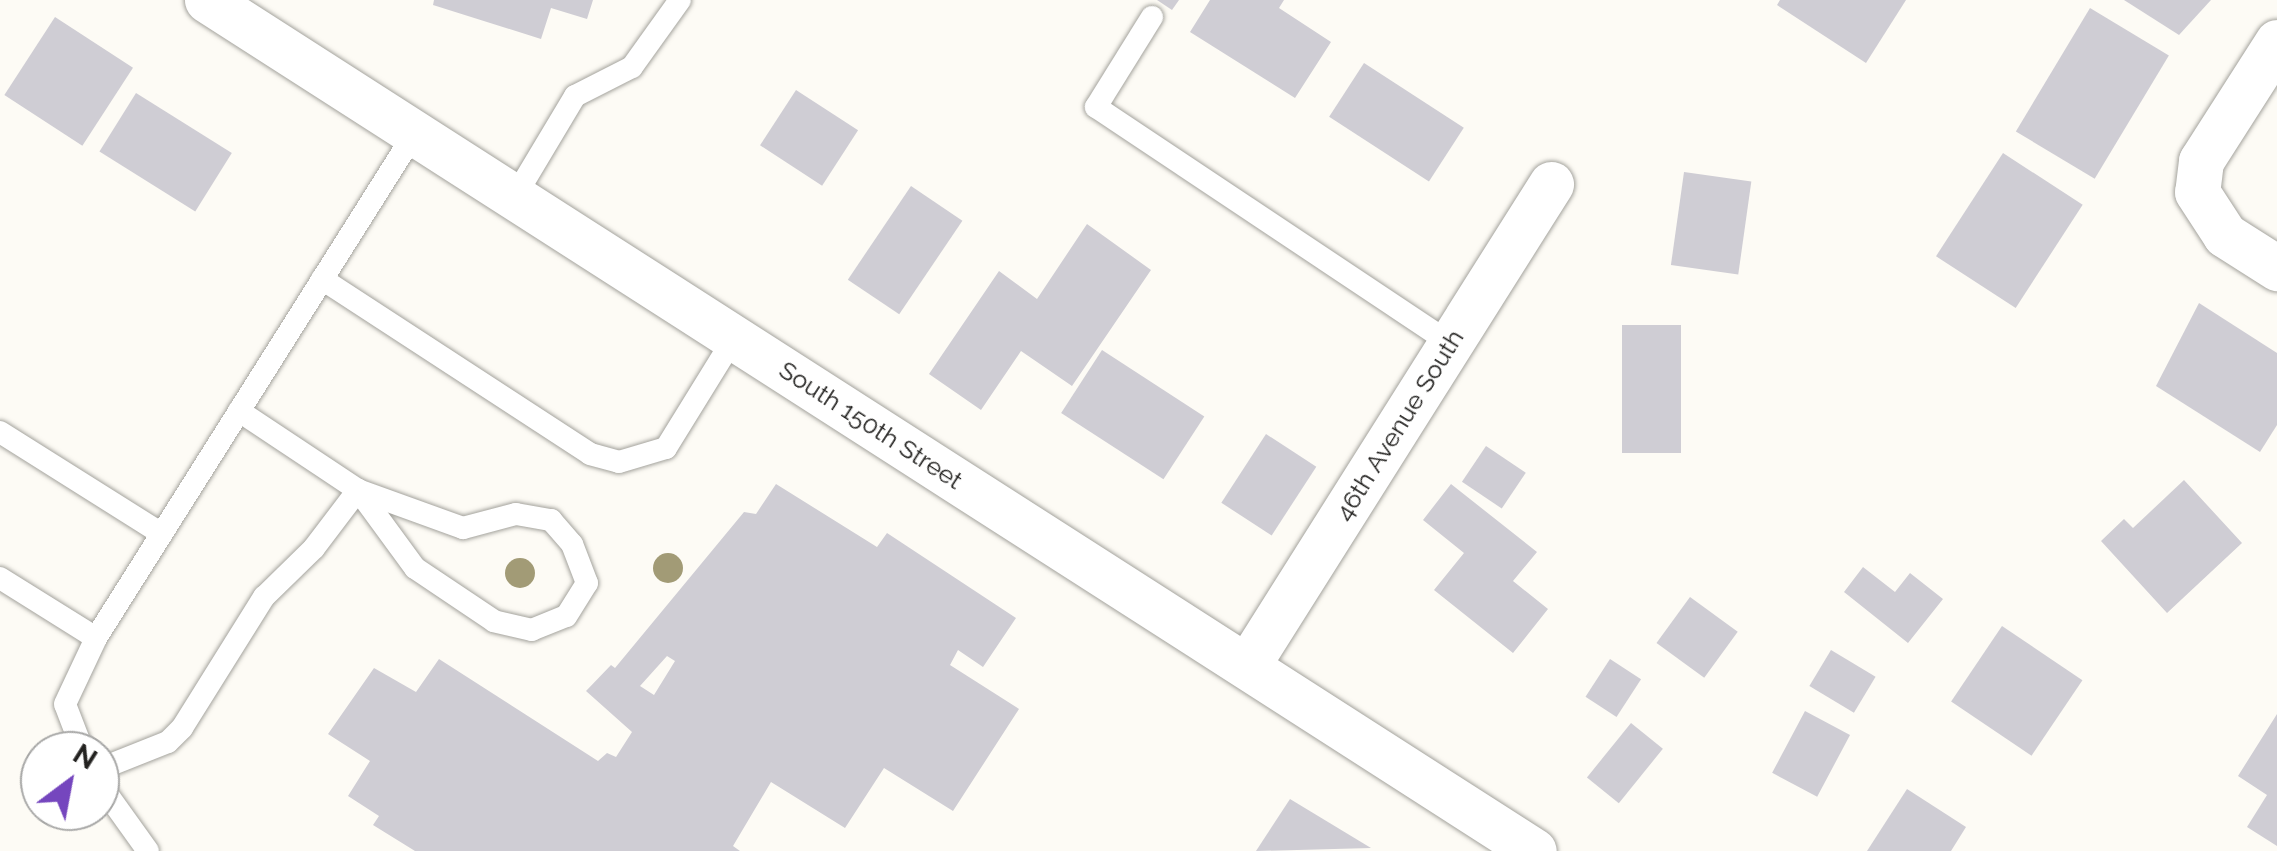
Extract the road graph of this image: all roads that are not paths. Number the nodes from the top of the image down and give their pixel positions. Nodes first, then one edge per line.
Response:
1 (207, 0) edge
2 (680, 0) edge
3 (1152, 17) dead end
4 (2277, 42) edge
5 (414, 134) junction
6 (1551, 184) dead end
7 (514, 198) junction
8 (2277, 268) edge
9 (322, 278) junction
10 (734, 338) junction
11 (1450, 344) junction
12 (238, 411) junction
13 (0, 432) edge
14 (358, 490) junction
15 (162, 534) junction
16 (0, 578) edge
17 (96, 638) junction
18 (1248, 666) junction
19 (75, 731) edge
20 (120, 760) edge
21 (120, 812) edge
22 (1530, 850) edge
23 (148, 851) edge

1 - 5 street, South 150th Street
2 - 7 lane
3 - 11 lane
4 - 8 street
5 - 7 street, South 150th Street
5 - 9 lane
6 - 11 street, 46th Avenue South
7 - 10 street, South 150th Street
9 - 10 lane
9 - 12 lane
10 - 18 street, South 150th Street
11 - 18 street, 46th Avenue South
12 - 14 lane
12 - 15 lane
13 - 15 lane
14 - 14 lane
14 - 20 lane
15 - 17 lane
16 - 17 lane
17 - 19 lane
18 - 22 street, South 150th Street
21 - 23 lane

